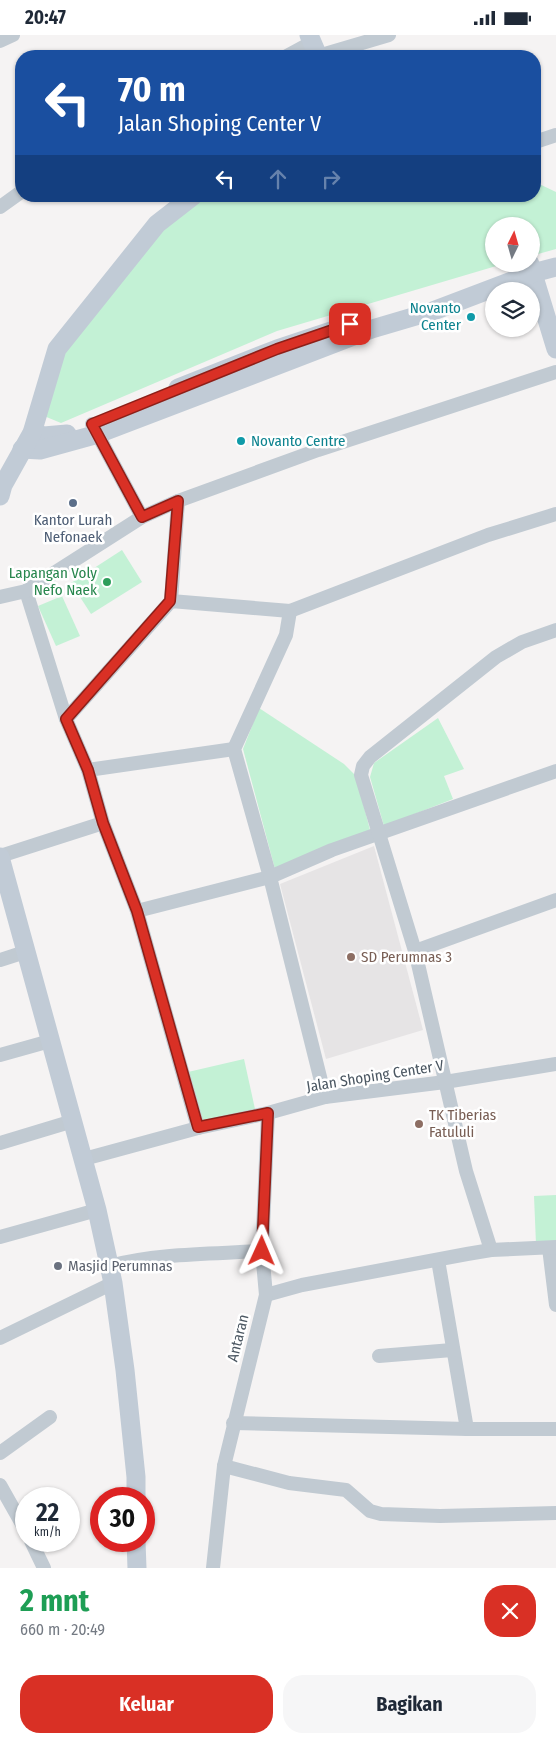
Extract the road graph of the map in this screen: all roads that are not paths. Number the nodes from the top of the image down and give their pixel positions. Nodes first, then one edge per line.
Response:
1 (13, 35) edge
2 (389, 35) edge
3 (0, 41) edge
4 (314, 48) edge
5 (556, 135) edge
6 (541, 140) edge
7 (15, 196) edge
8 (186, 202) edge
9 (0, 207) edge
10 (556, 255) edge
11 (540, 261) edge
12 (540, 266) edge
13 (556, 267) edge
14 (505, 273) edge
15 (532, 273) edge
16 (556, 349) edge
17 (556, 373) edge
18 (95, 429) junction
19 (27, 441) junction
20 (1, 488) edge
21 (178, 501) junction
22 (556, 514) edge
23 (142, 517) junction
24 (26, 591) junction
25 (0, 597) edge
26 (170, 601) junction
27 (290, 611) junction
28 (556, 630) edge
29 (66, 719) junction
30 (234, 749) junction
31 (88, 770) junction
32 (556, 771) edge
33 (103, 823) junction
34 (380, 833) junction
35 (0, 857) edge
36 (270, 877) junction
37 (556, 900) edge
38 (137, 911) junction
39 (415, 951) junction
40 (26, 953) junction
41 (0, 960) edge
42 (50, 1041) junction
43 (0, 1055) edge
44 (556, 1064) edge
45 (445, 1082) junction
46 (325, 1097) junction
47 (268, 1113) junction
48 (73, 1121) junction
49 (198, 1127) junction
50 (0, 1143) edge
51 (84, 1159) junction
52 (97, 1210) junction
53 (0, 1237) edge
54 (552, 1247) edge
55 (492, 1250) junction
56 (262, 1251) junction
57 (438, 1260) junction
58 (111, 1275) junction
59 (266, 1295) junction
60 (556, 1305) edge
61 (0, 1338) edge
62 (452, 1350) junction
63 (379, 1356) dead end
64 (50, 1417) dead end
65 (234, 1423) junction
66 (467, 1429) junction
67 (556, 1429) edge
68 (0, 1453) edge
69 (224, 1466) junction
70 (0, 1485) edge
71 (136, 1487) edge
72 (15, 1512) edge
73 (556, 1513) edge
74 (36, 1552) edge
75 (136, 1552) edge
76 (44, 1568) edge
77 (137, 1568) edge
78 (213, 1568) edge

1 - 3 street
2 - 4 street
5 - 6 street
7 - 9 street
8 - 19 street
10 - 11 street
12 - 13 street
14 - 18 street
15 - 16 street
17 - 21 street
18 - 19 street
18 - 23 street
19 - 20 street
21 - 23 street
21 - 26 street
22 - 27 street
23 - 24 street
24 - 25 street
24 - 29 street
26 - 27 street
26 - 29 street
27 - 30 street
28 - 34 street
29 - 31 street
30 - 31 street
30 - 36 street
31 - 33 street
32 - 34 street
33 - 35 street
33 - 38 street
34 - 36 street
34 - 39 street
35 - 40 street
36 - 38 street
36 - 46 street
37 - 39 street
38 - 49 street
39 - 45 street
40 - 41 street
40 - 42 street
42 - 43 street
42 - 48 street
44 - 45 street, Jalan Shoping Center V
45 - 46 street, Jalan Shoping Center V
45 - 55 street
46 - 47 street, Jalan Shoping Center V
47 - 49 street, Jalan Shoping Center V
47 - 56 street, Antaran
48 - 50 street
48 - 51 street
49 - 51 street, Jalan Shoping Center V
51 - 52 street
52 - 53 street
52 - 58 street
54 - 55 street
54 - 60 street
55 - 57 street
56 - 58 street
56 - 59 street, Antaran
57 - 59 street
57 - 62 street
58 - 61 street
58 - 71 street
59 - 65 street, Antaran
62 - 63 street
62 - 66 street
64 - 68 street
65 - 66 street
65 - 69 street, Antaran
66 - 67 street
69 - 73 street
69 - 78 street, Antaran
70 - 72 street
74 - 76 street
75 - 77 street

